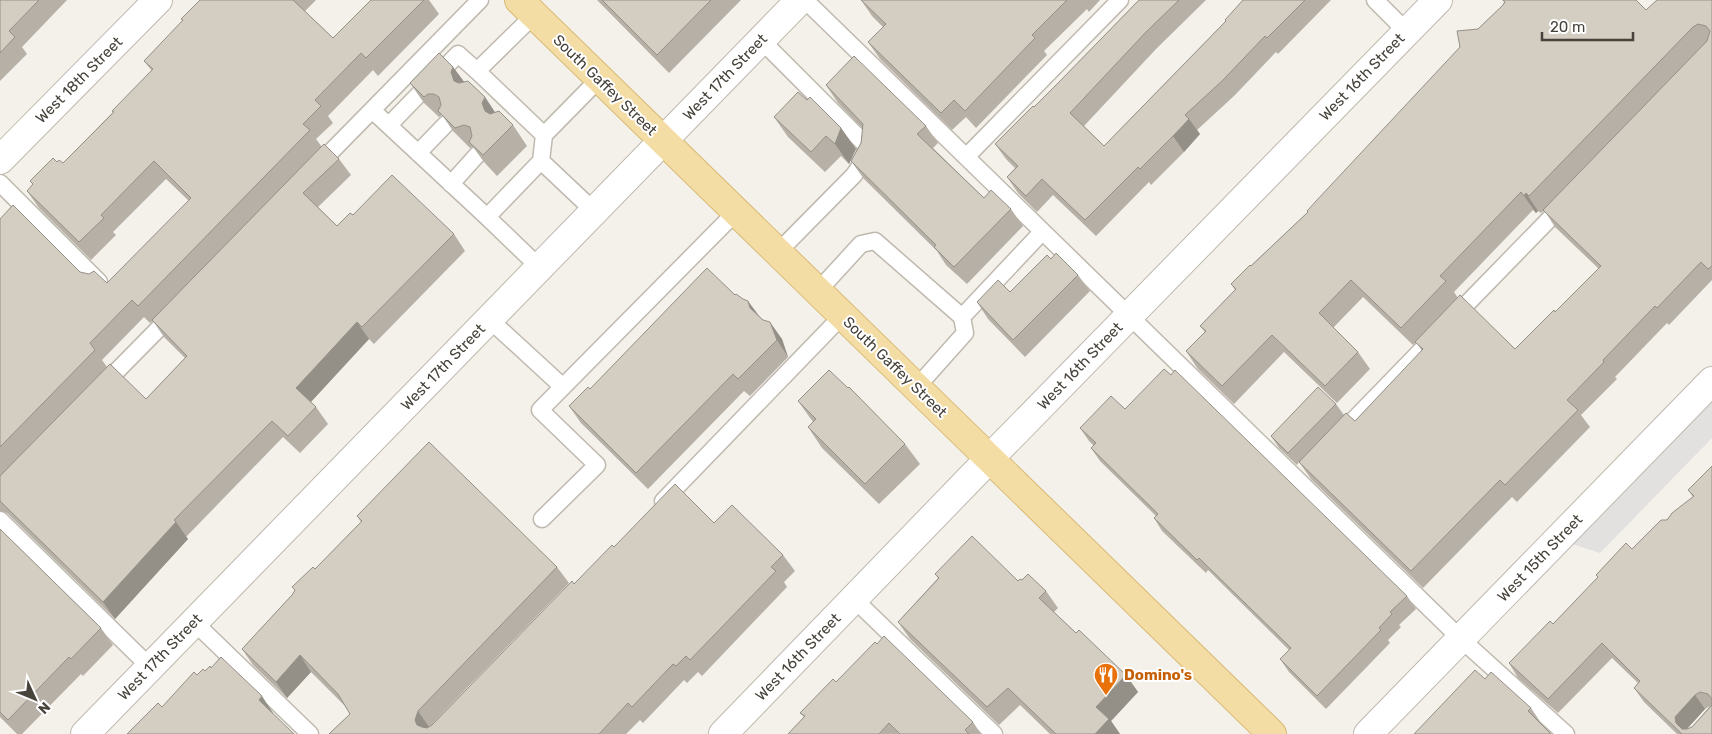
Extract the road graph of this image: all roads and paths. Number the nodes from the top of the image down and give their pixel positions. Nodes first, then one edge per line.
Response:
1 (158, 0) edge
2 (480, 0) edge
3 (800, 0) edge
4 (805, 0) edge
5 (1120, 0) edge
6 (1375, 0) edge
7 (1438, 0) edge
8 (526, 7) edge
9 (1406, 32) junction
10 (762, 40) junction
11 (482, 76) junction
12 (599, 79) junction
13 (475, 94) edge
14 (372, 110) junction
15 (519, 111) junction
16 (446, 124) edge
17 (506, 124) edge
18 (389, 125) junction
19 (544, 135) junction
20 (663, 141) junction
21 (418, 153) junction
22 (477, 155) edge
23 (966, 157) junction
24 (0, 160) edge
25 (541, 161) junction
26 (303, 180) edge
27 (0, 183) edge
28 (451, 184) junction
29 (1574, 194) edge
30 (594, 212) junction
31 (736, 212) junction
32 (488, 216) junction
33 (1042, 232) junction
34 (778, 253) junction
35 (539, 267) junction
36 (100, 282) edge
37 (817, 292) junction
38 (186, 300) edge
39 (842, 316) junction
40 (1129, 316) junction
41 (962, 317) junction
42 (489, 319) junction
43 (1712, 381) edge
44 (563, 387) junction
45 (916, 388) junction
46 (90, 399) edge
47 (1324, 451) edge
48 (989, 459) junction
49 (1310, 465) edge
50 (1297, 479) junction
51 (650, 514) edge
52 (542, 519) dead end
53 (0, 520) edge
54 (854, 599) junction
55 (194, 622) junction
56 (1461, 639) junction
57 (150, 667) junction
58 (84, 734) edge
59 (310, 734) edge
60 (723, 734) edge
61 (994, 734) edge
62 (1272, 734) edge
63 (1368, 734) edge
64 (1566, 734) edge

1 - 24 street, West 18th Street
2 - 14 lane
3 - 10 street, West 17th Street
4 - 23 lane
5 - 23 lane
6 - 9 lane
7 - 9 street, West 16th Street
8 - 11 lane
8 - 12 main road, South Gaffey Street
9 - 40 street, West 16th Street
10 - 20 street, West 17th Street
10 - 34 lane
11 - 13 lane
11 - 15 lane
11 - 18 lane
12 - 19 lane
12 - 20 main road, South Gaffey Street
14 - 18 lane
14 - 26 lane
15 - 17 lane
15 - 19 lane
16 - 21 lane
18 - 21 lane
19 - 25 lane
20 - 30 street, West 17th Street
20 - 31 main road, South Gaffey Street
21 - 28 lane
22 - 28 lane
23 - 33 lane
25 - 30 lane
25 - 32 lane
27 - 36 lane
28 - 32 lane
29 - 47 lane
30 - 35 street, West 17th Street
31 - 34 main road, South Gaffey Street
31 - 44 lane
32 - 35 lane
33 - 40 lane
33 - 41 lane
34 - 37 main road, South Gaffey Street
35 - 42 street, West 17th Street
37 - 39 main road, South Gaffey Street
37 - 41 lane
38 - 46 lane
39 - 45 main road, South Gaffey Street
39 - 51 lane
40 - 48 street, West 16th Street
40 - 50 lane
41 - 45 lane
42 - 44 lane
42 - 55 street, West 17th Street
43 - 56 street, West 15th Street
44 - 52 lane
45 - 48 main road, South Gaffey Street
48 - 54 street, West 16th Street
48 - 62 main road, South Gaffey Street
49 - 50 lane
50 - 56 lane
53 - 57 lane
54 - 60 street, West 16th Street
54 - 61 lane
55 - 57 street, West 17th Street
55 - 59 lane
56 - 63 street, West 15th Street
56 - 64 lane
57 - 58 street, West 17th Street

